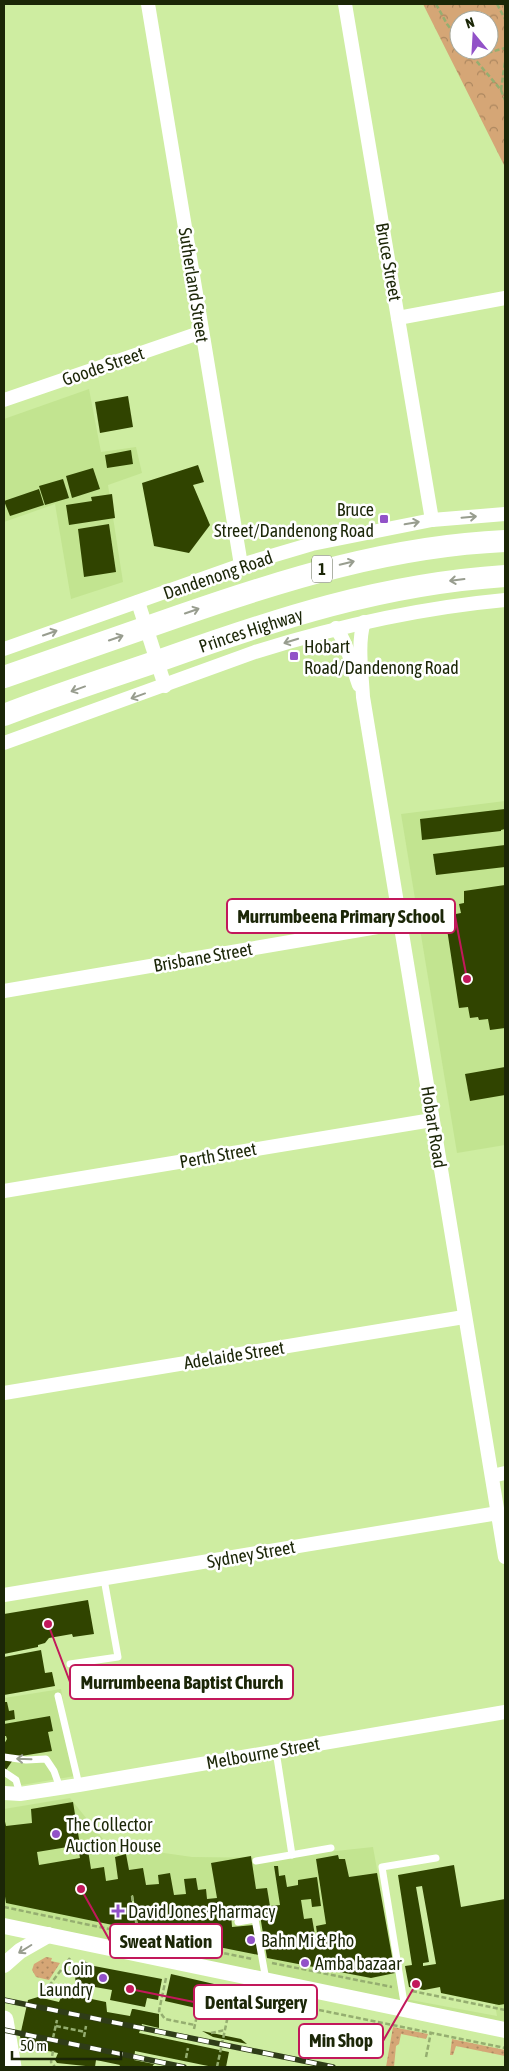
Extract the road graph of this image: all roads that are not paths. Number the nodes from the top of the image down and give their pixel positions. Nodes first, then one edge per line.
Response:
1 (148, 4) edge
2 (345, 4) edge
3 (505, 298) edge
4 (398, 318) junction
5 (202, 332) junction
6 (4, 400) edge
7 (505, 514) edge
8 (432, 520) junction
9 (505, 541) edge
10 (241, 565) junction
11 (505, 576) edge
12 (505, 600) edge
13 (138, 602) junction
14 (364, 622) junction
15 (146, 627) junction
16 (336, 628) junction
17 (4, 649) edge
18 (157, 661) junction
19 (4, 678) edge
20 (165, 686) junction
21 (363, 697) junction
22 (4, 715) edge
23 (4, 743) edge
24 (401, 923) junction
25 (4, 991) edge
26 (432, 1120) junction
27 (4, 1191) edge
28 (464, 1316) junction
29 (4, 1393) edge
30 (499, 1474) edge
31 (498, 1513) junction
32 (505, 1556) edge
33 (104, 1579) junction
34 (4, 1595) edge
35 (70, 1664) dead end
36 (58, 1696) dead end
37 (505, 1712) edge
38 (276, 1751) junction
39 (4, 1758) edge
40 (4, 1772) edge
41 (79, 1785) junction
42 (60, 1788) junction
43 (4, 1793) edge
44 (20, 1794) junction
45 (4, 1802) edge
46 (332, 1848) dead end
47 (292, 1855) junction
48 (436, 1858) dead end
49 (256, 1861) dead end
50 (238, 1922) dead end
51 (4, 1926) edge
52 (48, 1934) junction
53 (4, 1965) edge
54 (266, 1980) junction
55 (405, 2009) junction
56 (4, 2020) edge
57 (505, 2030) edge
58 (12, 2067) edge

1 - 5 street, Sutherland Street
2 - 4 street, Bruce Street
3 - 4 street
4 - 8 street, Bruce Street
5 - 6 street, Goode Street
5 - 10 street, Sutherland Street
8 -> 7 street, Dandenong Road
10 -> 8 street, Dandenong Road
15 -> 9 highway, Princes Highway / 1
10 - 13 street, Dandenong Road
11 -> 18 highway, Princes Highway / 1
12 - 14 street
13 - 15 street
17 -> 13 street, Dandenong Road
14 - 16 street
14 - 21 street, Hobart Road
15 - 18 street
19 -> 15 highway, Princes Highway / 1
16 -> 20 street
16 - 21 street, Hobart Road
18 - 20 street
18 -> 22 highway, Princes Highway / 1
20 -> 23 street
21 - 24 street, Hobart Road
24 - 25 street, Brisbane Street
24 - 26 street, Hobart Road
26 - 27 street, Perth Street
26 - 28 street, Hobart Road
28 - 29 street, Adelaide Street
28 - 30 street, Hobart Road
30 - 31 street, Hobart Road
31 - 32 street, Hobart Road
31 - 33 street, Sydney Street
33 - 34 street, Sydney Street
33 - 35 lane
36 - 41 lane
37 - 38 street, Melbourne Street
38 - 41 street, Melbourne Street
38 - 47 lane
42 -> 39 lane
40 - 44 lane
41 - 42 street, Melbourne Street
42 - 44 street, Melbourne Street
43 - 44 street, Melbourne Street
44 - 45 street, Melbourne Street
46 - 47 lane
47 - 49 lane
48 - 55 lane
50 - 54 lane
51 - 52 street
52 -> 53 street
52 - 54 street
54 - 55 street
55 - 57 street
56 - 58 main road

